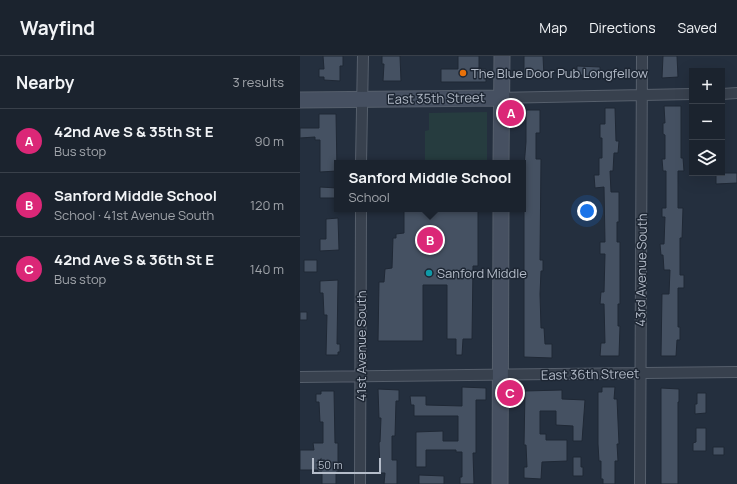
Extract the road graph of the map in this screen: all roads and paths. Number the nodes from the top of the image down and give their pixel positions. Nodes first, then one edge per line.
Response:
1 (363, 56) edge
2 (502, 56) edge
3 (642, 56) edge
4 (689, 94) edge
5 (725, 94) edge
6 (737, 94) edge
7 (642, 95) junction
8 (501, 98) junction
9 (362, 99) junction
10 (300, 100) edge
11 (361, 160) edge
12 (501, 160) edge
13 (361, 212) edge
14 (501, 212) edge
15 (737, 372) edge
16 (640, 373) junction
17 (500, 375) junction
18 (361, 376) junction
19 (300, 377) edge
20 (360, 484) edge
21 (500, 484) edge
22 (640, 484) edge

1 - 9 street
2 - 8 street
3 - 7 street, 43rd Avenue South
4 - 7 street, East 35th Street
5 - 6 street
7 - 8 street, East 35th Street
7 - 16 street, 43rd Avenue South
8 - 9 street, East 35th Street
8 - 12 street
9 - 10 street, East 35th Street
9 - 11 street
13 - 18 street, 41st Avenue South
14 - 17 street
15 - 16 street, East 36th Street
16 - 17 street, East 36th Street
16 - 22 street, 43rd Avenue South
17 - 18 street, East 36th Street
17 - 21 street
18 - 19 street, East 36th Street
18 - 20 street, 41st Avenue South

